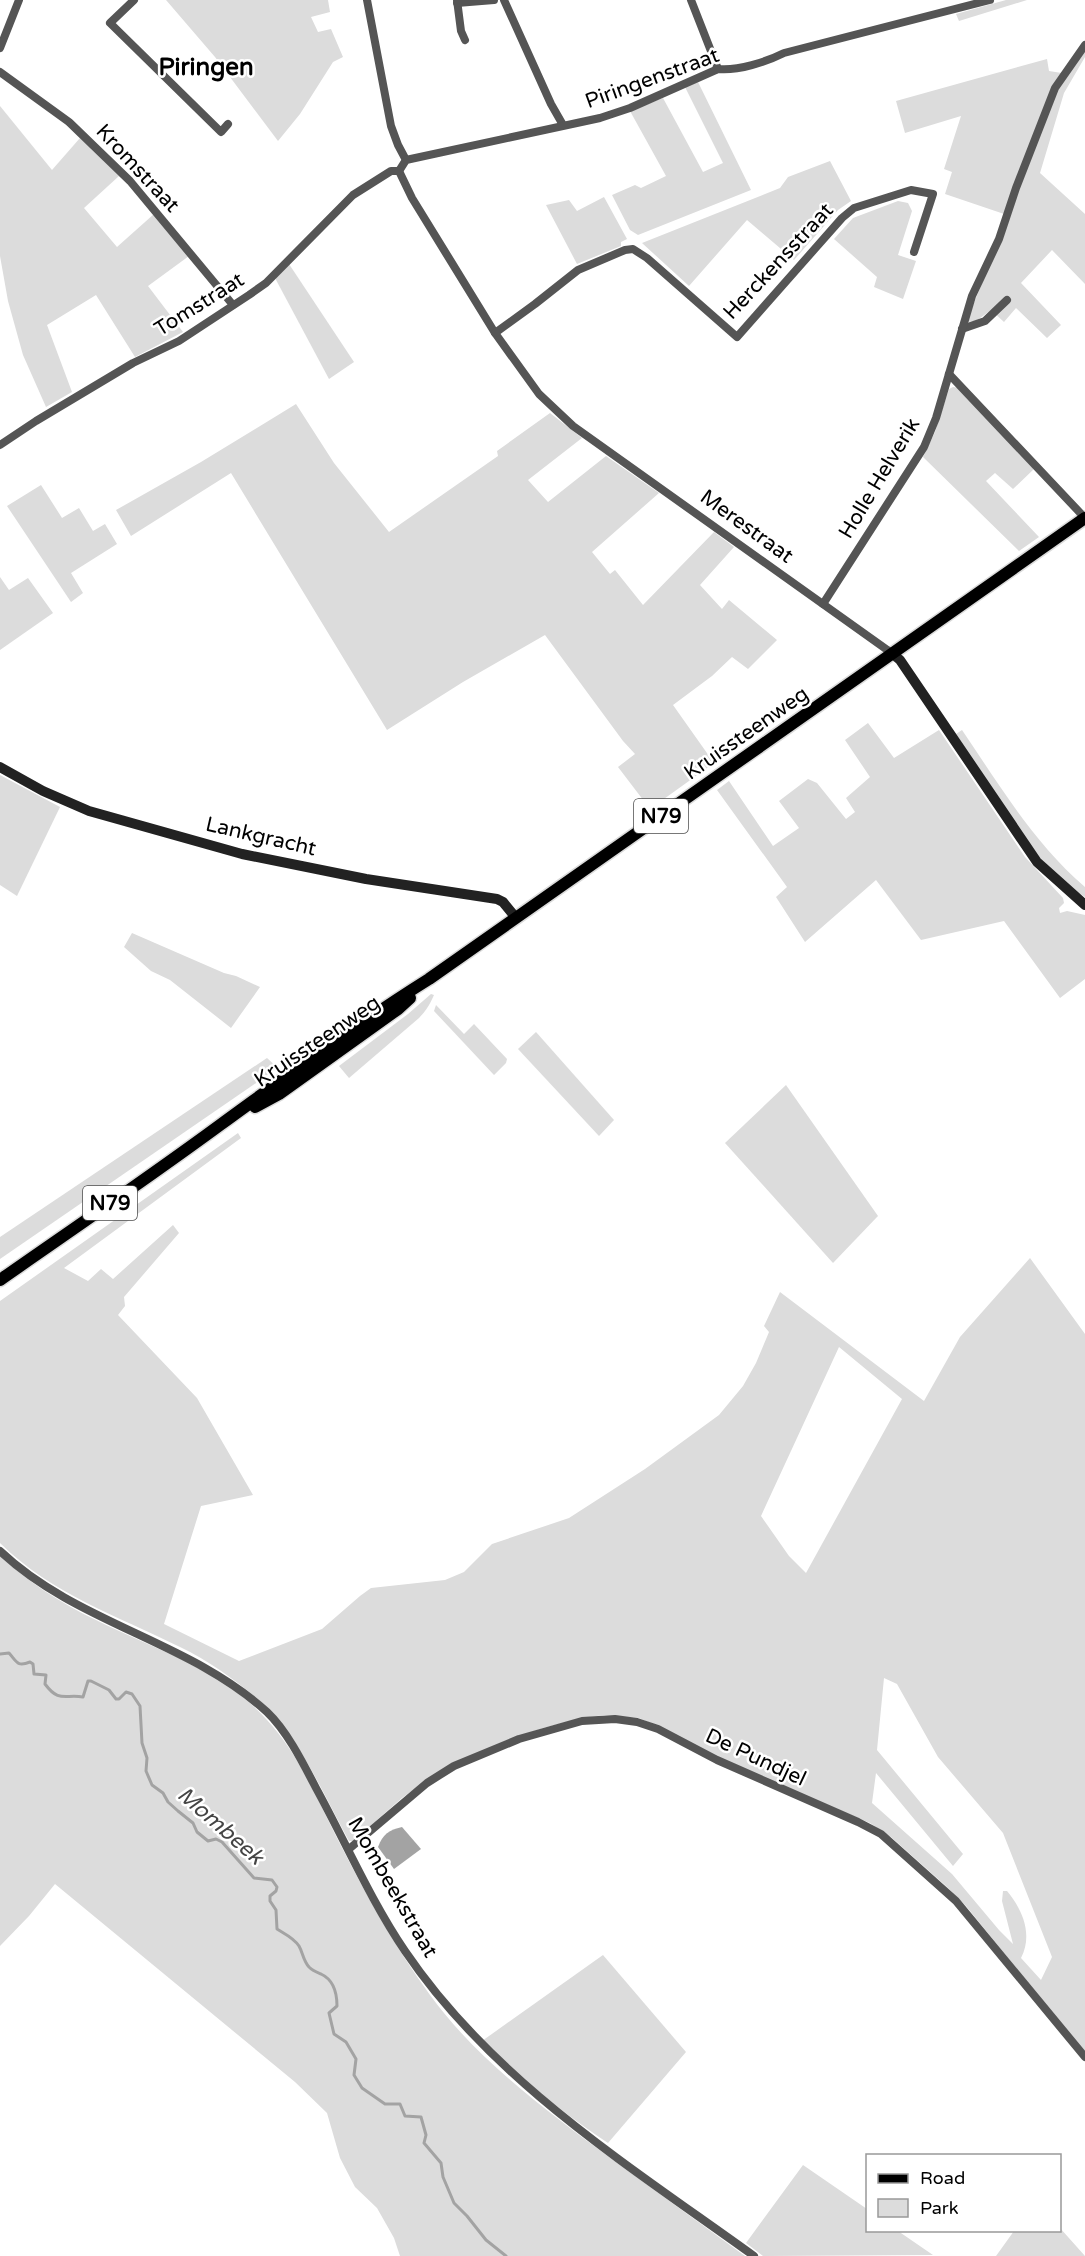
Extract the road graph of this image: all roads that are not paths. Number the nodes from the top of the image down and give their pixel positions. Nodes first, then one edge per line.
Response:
1 (19, 0) edge
2 (134, 0) edge
3 (367, 0) edge
4 (494, 0) edge
5 (504, 0) edge
6 (691, 0) edge
7 (990, 0) edge
8 (457, 1) edge
9 (465, 40) dead end
10 (1085, 45) edge
11 (0, 48) edge
12 (718, 69) junction
13 (0, 72) edge
14 (228, 124) dead end
15 (563, 125) junction
16 (406, 160) junction
17 (399, 171) junction
18 (914, 252) dead end
19 (1007, 300) dead end
20 (233, 305) junction
21 (962, 329) junction
22 (495, 333) junction
23 (950, 374) junction
24 (0, 445) edge
25 (1085, 518) edge
26 (823, 604) junction
27 (893, 654) junction
28 (0, 767) edge
29 (1085, 905) edge
30 (516, 918) junction
31 (0, 1280) edge
32 (0, 1551) edge
33 (349, 1849) junction
34 (1085, 2057) edge
35 (754, 2256) edge

1 - 11 street
2 - 14 street
3 - 16 street
4 - 8 street
5 - 15 street
6 - 12 street
7 - 12 street, Piringenstraat
8 - 9 street
10 - 21 street, Holle Helverik
12 - 15 street, Piringenstraat
13 - 20 street, Kromstraat
15 - 16 street, Piringenstraat
16 - 17 street
17 - 20 street, Tomstraat
17 - 22 street, Merestraat
18 - 22 street, Herckensstraat
19 - 21 street
20 - 24 street, Tomstraat
21 - 23 street, Holle Helverik
22 - 26 street, Merestraat
23 - 25 street
23 - 26 street, Holle Helverik
25 - 27 main road, Kruissteenweg / N79
26 - 27 street, Merestraat
27 - 29 street, Merestraat
27 - 30 main road, Kruissteenweg / N79
28 - 30 street, Lankgracht
30 - 31 main road, Kruissteenweg / N79
32 - 33 street, Mombeekstraat
33 - 34 street, De Pundjel
33 - 35 street, Mombeekstraat

